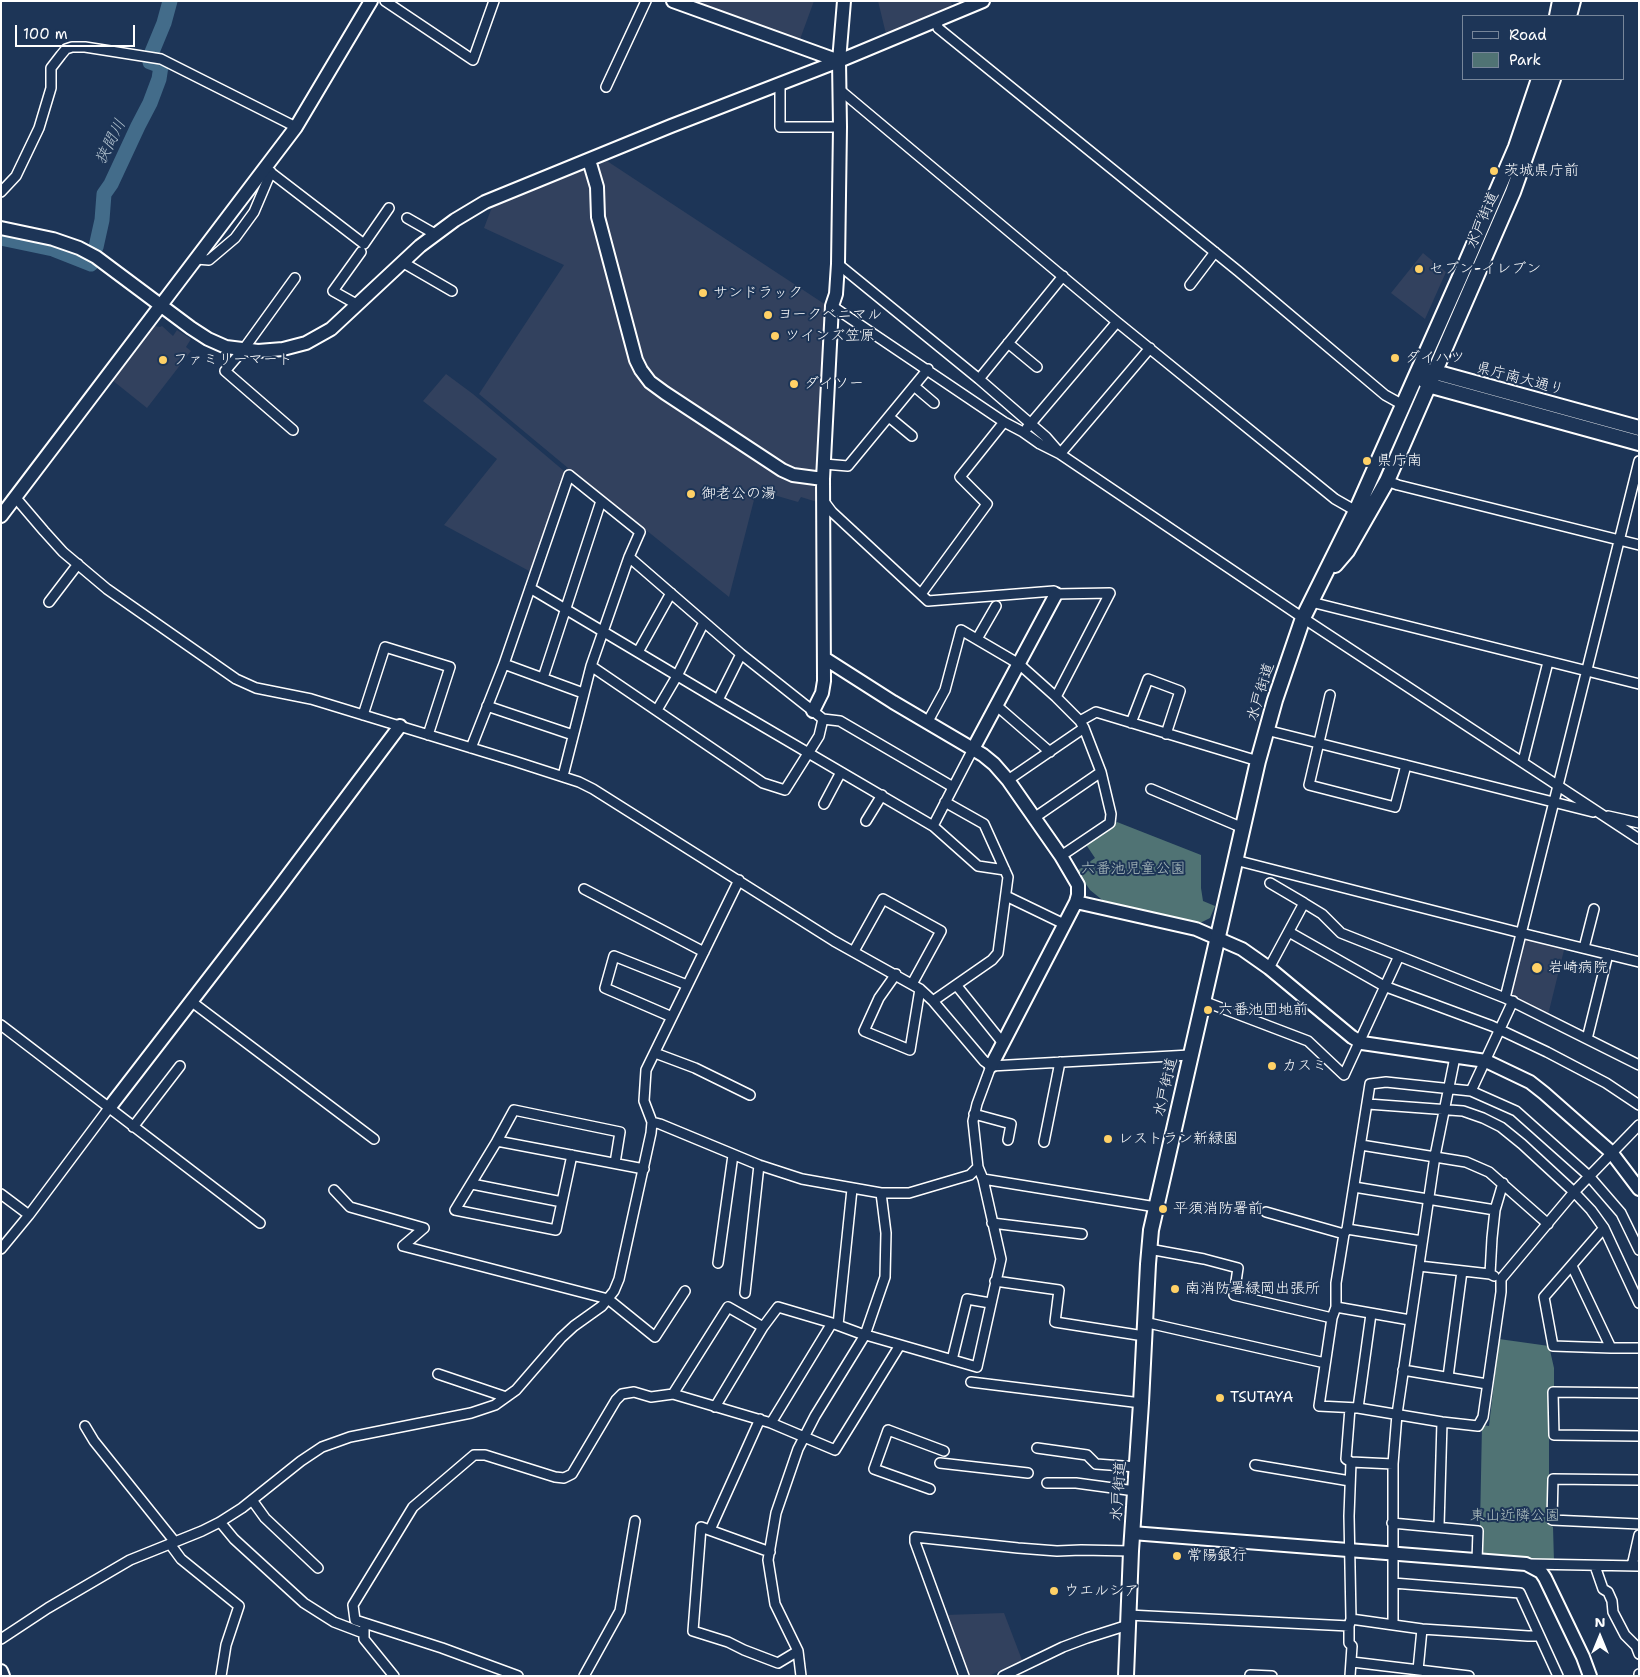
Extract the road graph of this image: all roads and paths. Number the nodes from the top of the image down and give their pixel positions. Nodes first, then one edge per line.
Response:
1 (371, 1) edge
2 (385, 1) edge
3 (494, 1) edge
4 (646, 1) edge
5 (672, 1) edge
6 (844, 1) edge
7 (983, 1) edge
8 (1560, 1) edge
9 (1573, 1) edge
10 (1557, 15) edge
11 (1570, 15) edge
12 (937, 20) junction
13 (839, 61) junction
14 (1540, 80) edge
15 (1553, 80) edge
16 (780, 83) junction
17 (606, 87) dead end
18 (840, 90) junction
19 (296, 127) junction
20 (840, 127) junction
21 (589, 160) junction
22 (1516, 165) junction
23 (268, 170) junction
24 (1, 192) edge
25 (389, 208) dead end
26 (407, 218) dead end
27 (226, 219) junction
28 (1, 228) edge
29 (242, 229) junction
30 (435, 234) junction
31 (361, 252) dead end
32 (1216, 252) junction
33 (196, 260) junction
34 (402, 262) junction
35 (838, 264) junction
36 (1063, 276) junction
37 (295, 278) dead end
38 (1190, 285) dead end
39 (452, 291) dead end
40 (162, 305) junction
41 (358, 305) junction
42 (832, 306) junction
43 (1117, 322) junction
44 (1008, 343) junction
45 (1150, 348) junction
46 (243, 350) junction
47 (1037, 367) dead end
48 (928, 369) junction
49 (1418, 372) junction
50 (1435, 372) junction
51 (979, 379) junction
52 (914, 386) junction
53 (1428, 386) junction
54 (934, 403) dead end
55 (1403, 405) junction
56 (889, 417) junction
57 (1004, 422) junction
58 (1030, 424) junction
59 (1639, 428) edge
60 (293, 430) dead end
61 (1023, 432) junction
62 (912, 436) dead end
63 (1639, 443) edge
64 (1060, 454) junction
65 (1639, 461) edge
66 (824, 464) junction
67 (823, 480) junction
68 (1387, 481) junction
69 (16, 497) junction
70 (823, 500) junction
71 (601, 501) junction
72 (1356, 511) junction
73 (1, 516) edge
74 (1618, 540) junction
75 (1639, 545) edge
76 (629, 557) junction
77 (78, 564) junction
78 (1322, 582) junction
79 (530, 588) junction
80 (671, 593) junction
81 (921, 594) junction
82 (1056, 594) junction
83 (49, 602) dead end
84 (1312, 602) junction
85 (996, 606) dead end
86 (566, 608) junction
87 (1303, 618) junction
88 (704, 622) junction
89 (603, 630) junction
90 (977, 640) junction
91 (638, 652) junction
92 (741, 654) junction
93 (824, 658) junction
94 (1548, 662) junction
95 (504, 664) junction
96 (1019, 664) junction
97 (591, 666) junction
98 (1586, 670) junction
99 (677, 676) junction
100 (543, 678) junction
101 (1639, 684) edge
102 (583, 693) junction
103 (1330, 695) dead end
104 (1056, 697) junction
105 (718, 700) junction
106 (487, 706) junction
107 (997, 706) junction
108 (657, 710) junction
109 (813, 711) junction
110 (363, 715) junction
111 (823, 719) junction
112 (927, 722) junction
113 (1131, 722) junction
114 (1082, 724) junction
115 (400, 726) junction
116 (1266, 730) junction
117 (1166, 734) junction
118 (428, 735) junction
119 (573, 735) junction
120 (1318, 742) junction
121 (470, 748) junction
122 (973, 749) junction
123 (808, 752) junction
124 (1050, 752) junction
125 (1258, 761) junction
126 (1523, 762) junction
127 (1406, 765) junction
128 (842, 772) junction
129 (1101, 772) junction
130 (563, 776) junction
131 (1008, 780) junction
132 (1558, 785) junction
133 (953, 787) junction
134 (1151, 789) dead end
135 (882, 795) junction
136 (945, 802) junction
137 (1554, 802) junction
138 (824, 804) dead end
139 (1600, 814) junction
140 (1034, 818) junction
141 (866, 821) dead end
142 (1639, 823) edge
143 (933, 826) junction
144 (1242, 828) junction
145 (1639, 839) edge
146 (1061, 856) junction
147 (1235, 860) junction
148 (1005, 870) junction
149 (739, 880) junction
150 (1270, 884) dead end
151 (584, 889) dead end
152 (1006, 896) junction
153 (1076, 902) junction
154 (1304, 903) junction
155 (1594, 909) dead end
156 (1064, 924) junction
157 (1288, 932) junction
158 (1521, 933) junction
159 (1217, 939) junction
160 (1584, 948) junction
161 (854, 951) junction
162 (704, 952) junction
163 (1608, 954) junction
164 (1398, 956) junction
165 (1639, 962) edge
166 (1269, 968) junction
167 (896, 974) junction
168 (912, 984) junction
169 (687, 985) junction
170 (956, 986) junction
171 (1384, 986) junction
172 (920, 989) junction
173 (1509, 1000) junction
174 (933, 1001) junction
175 (1202, 1001) junction
176 (192, 1002) junction
177 (672, 1017) junction
178 (1, 1025) edge
179 (1500, 1029) junction
180 (1587, 1039) junction
181 (1358, 1041) junction
182 (1002, 1042) junction
183 (655, 1053) junction
184 (1190, 1055) junction
185 (1455, 1057) junction
186 (1486, 1061) junction
187 (1060, 1062) junction
188 (1639, 1065) edge
189 (180, 1066) dead end
190 (991, 1066) junction
191 (1449, 1088) junction
192 (1472, 1091) junction
193 (750, 1095) dead end
194 (1368, 1104) junction
195 (1639, 1105) edge
196 (109, 1108) junction
197 (1445, 1110) junction
198 (974, 1114) junction
199 (652, 1122) junction
200 (1639, 1125) edge
201 (133, 1127) junction
202 (374, 1139) dead end
203 (1008, 1140) dead end
204 (497, 1141) junction
205 (1044, 1142) dead end
206 (1361, 1145) junction
207 (1611, 1152) junction
208 (572, 1155) junction
209 (734, 1155) junction
210 (1435, 1156) junction
211 (614, 1163) junction
212 (759, 1166) junction
213 (978, 1167) junction
214 (644, 1169) junction
215 (1589, 1176) junction
216 (983, 1179) junction
217 (1502, 1183) junction
218 (472, 1184) junction
219 (1354, 1187) junction
220 (1639, 1188) edge
221 (852, 1189) junction
222 (334, 1190) dead end
223 (1574, 1192) junction
224 (881, 1193) junction
225 (1, 1194) edge
226 (1429, 1198) junction
227 (562, 1202) junction
228 (1156, 1207) junction
229 (1496, 1210) junction
230 (1266, 1212) dead end
231 (29, 1215) junction
232 (260, 1223) dead end
233 (992, 1223) junction
234 (1548, 1224) junction
235 (1604, 1228) junction
236 (1346, 1232) junction
237 (1082, 1234) dead end
238 (1422, 1241) junction
239 (1, 1249) edge
240 (1149, 1249) junction
241 (1639, 1250) edge
242 (718, 1263) dead end
243 (1419, 1266) junction
244 (1572, 1266) junction
245 (1462, 1271) junction
246 (1490, 1274) junction
247 (1501, 1279) junction
248 (996, 1281) junction
249 (685, 1290) dead end
250 (745, 1293) dead end
251 (608, 1299) junction
252 (990, 1303) junction
253 (1639, 1303) edge
254 (1336, 1307) junction
255 (1371, 1314) junction
256 (1332, 1318) junction
257 (1410, 1320) junction
258 (835, 1324) junction
259 (763, 1327) junction
260 (1144, 1329) junction
261 (864, 1335) junction
262 (900, 1345) junction
263 (1611, 1348) junction
264 (1639, 1348) edge
265 (952, 1360) junction
266 (1325, 1363) junction
267 (1403, 1370) junction
268 (438, 1374) dead end
269 (1448, 1377) junction
270 (972, 1382) dead end
271 (1487, 1384) junction
272 (1639, 1393) edge
273 (673, 1394) junction
274 (506, 1397) junction
275 (1141, 1403) junction
276 (715, 1407) junction
277 (1354, 1408) junction
278 (1397, 1414) junction
279 (760, 1419) junction
280 (1442, 1422) junction
281 (771, 1423) junction
282 (85, 1426) dead end
283 (803, 1436) junction
284 (1639, 1436) edge
285 (1037, 1448) dead end
286 (944, 1452) dead end
287 (1351, 1462) junction
288 (940, 1463) dead end
289 (1393, 1464) junction
290 (1255, 1465) dead end
291 (1137, 1467) junction
292 (1028, 1473) dead end
293 (1639, 1480) edge
294 (1350, 1481) junction
295 (1046, 1483) dead end
296 (930, 1489) dead end
297 (1135, 1491) junction
298 (252, 1500) junction
299 (635, 1521) dead end
300 (220, 1522) junction
301 (1392, 1523) junction
302 (1639, 1524) edge
303 (1439, 1526) junction
304 (710, 1530) junction
305 (1132, 1533) junction
306 (1639, 1535) edge
307 (173, 1543) junction
308 (1351, 1550) junction
309 (1131, 1551) junction
310 (770, 1552) junction
311 (1392, 1555) junction
312 (1477, 1561) junction
313 (1526, 1564) junction
314 (1595, 1566) junction
315 (1635, 1566) edge
316 (318, 1568) dead end
317 (1393, 1583) junction
318 (1128, 1620) junction
319 (1350, 1622) junction
320 (1392, 1625) junction
321 (364, 1628) junction
322 (1422, 1629) junction
323 (1539, 1636) junction
324 (1, 1639) edge
325 (798, 1651) junction
326 (1639, 1654) edge
327 (1352, 1662) junction
328 (1, 1670) edge
329 (1418, 1670) junction
330 (1250, 1675) edge
331 (3, 1676) edge
332 (221, 1676) edge
333 (394, 1676) edge
334 (518, 1676) edge
335 (584, 1676) edge
336 (800, 1676) edge
337 (964, 1676) edge
338 (1003, 1676) edge
339 (1126, 1676) edge
340 (1272, 1676) edge
341 (1350, 1676) edge
342 (1470, 1676) edge
343 (1558, 1676) edge
344 (1590, 1676) edge

1 - 19 street
2 - 3 street
4 - 17 street
5 - 13 street
6 - 13 street
7 - 12 street
8 - 10 main road
9 - 11 main road
12 - 13 street
12 - 32 street
13 - 16 street
13 - 18 street
14 - 22 main road, 水戸街道
15 - 22 main road, 水戸街道
16 - 20 street
16 - 21 street
18 - 20 street
18 - 36 street
19 - 23 street
19 - 24 street
20 - 35 street
21 - 30 street
21 - 67 street
22 - 49 main road, 水戸街道
22 - 50 main road, 水戸街道
23 - 25 street
23 - 27 street
23 - 29 street
26 - 30 street
27 - 29 street
27 - 33 street
28 - 40 street
29 - 33 street
30 - 34 street
31 - 41 street
32 - 38 street
32 - 55 street
33 - 40 street
34 - 39 street
34 - 41 street
35 - 42 street
35 - 51 street
36 - 43 street
36 - 44 street
37 - 46 street
40 - 46 street
40 - 69 street
41 - 46 street
42 - 48 street
42 - 66 street
43 - 45 street
43 - 58 street
44 - 47 street
44 - 51 street
45 - 64 street
45 - 72 street
46 - 60 street
48 - 52 street
48 - 57 street
49 - 50 main road, 県庁南大通り
49 - 53 main road
49 - 55 main road, 水戸街道
50 - 53 main road, 水戸街道
50 - 59 main road, 県庁南大通り
51 - 58 street
52 - 54 street
52 - 56 street
53 - 63 main road, 県庁南大通り
53 - 68 main road, 水戸街道
55 - 72 main road, 水戸街道
56 - 62 street
56 - 66 street
57 - 61 street
57 - 81 street
58 - 61 street
58 - 64 street
61 - 64 street
64 - 87 street
65 - 74 street
66 - 67 street
67 - 70 street
68 - 74 street
68 - 78 main road, 水戸街道
69 - 73 street
69 - 77 street
70 - 81 street
70 - 93 street
71 - 76 street
71 - 79 street
71 - 86 street
72 - 78 main road, 水戸街道
74 - 75 street
74 - 98 street
76 - 80 street
76 - 89 street
77 - 83 street
77 - 110 street
78 - 84 main road, 水戸街道
79 - 86 street
79 - 95 street
80 - 88 street
80 - 91 street
81 - 82 street
82 - 96 street
82 - 104 street
84 - 87 main road, 水戸街道
84 - 94 street
85 - 90 street
86 - 89 street
86 - 100 street
87 - 116 main road, 水戸街道
87 - 126 street
88 - 92 street
88 - 99 street
89 - 91 street
89 - 97 street
90 - 96 street
90 - 112 street
91 - 99 street
92 - 105 street
92 - 109 street
93 - 109 street
93 - 112 street
94 - 98 street
94 - 126 street
95 - 100 street
95 - 106 street
96 - 104 street
96 - 107 street
97 - 102 street
97 - 108 street
98 - 101 street
98 - 132 street
99 - 105 street
99 - 108 street
100 - 102 street
102 - 119 street
103 - 120 street
104 - 114 street
105 - 123 street
106 - 119 street
106 - 121 street
107 - 122 street
107 - 124 street
108 - 123 street
109 - 111 street
110 - 115 street
110 - 118 street
111 - 123 street
111 - 133 street
112 - 122 street
113 - 114 street
113 - 117 street
113 - 117 street
114 - 124 street
114 - 129 street
115 - 118 street
115 - 176 street
116 - 120 street
116 - 125 main road, 水戸街道
117 - 125 street
118 - 121 street
119 - 130 street
120 - 127 street
120 - 127 street
121 - 130 street
122 - 131 street
122 - 133 street
123 - 128 street
124 - 131 street
125 - 144 main road, 水戸街道
126 - 132 street
127 - 137 street
128 - 135 street
128 - 138 street
129 - 140 street
129 - 146 street
130 - 149 street
131 - 140 street
132 - 137 street
132 - 139 street
133 - 136 street
134 - 144 street
135 - 141 street
135 - 143 street
136 - 143 street
136 - 148 street
137 - 139 street
137 - 158 street
139 - 142 street
139 - 145 street
140 - 146 street
143 - 148 street
144 - 147 main road, 水戸街道
146 - 153 street
147 - 158 street
147 - 159 main road, 水戸街道
148 - 152 street
149 - 161 street
149 - 162 street
150 - 154 street
151 - 162 street
152 - 156 street
152 - 170 street
153 - 156 street
153 - 159 street
154 - 157 street
154 - 164 street
155 - 160 street
156 - 182 street
157 - 166 street
157 - 171 street
158 - 160 street
158 - 173 street
159 - 166 street
159 - 175 main road, 水戸街道
160 - 163 street
161 - 167 street
161 - 168 street
162 - 169 street
163 - 165 street
163 - 180 street
164 - 171 street
164 - 173 street
166 - 181 street
167 - 168 street
167 - 172 street
168 - 172 street
169 - 177 street
169 - 177 street
170 - 174 street
170 - 182 street
171 - 179 street
171 - 181 street
172 - 174 street
173 - 179 street
173 - 180 street
174 - 190 street
175 - 181 street
175 - 184 main road, 水戸街道
176 - 196 street
176 - 202 street
177 - 183 street
178 - 196 street
179 - 186 street
179 - 195 street
180 - 188 street
181 - 185 street
182 - 190 street
183 - 193 street
183 - 199 street
184 - 187 street
184 - 228 main road, 水戸街道
185 - 186 street
185 - 191 street
186 - 192 street
186 - 207 street
187 - 190 street
187 - 205 street
189 - 201 street
190 - 198 street
191 - 192 street
191 - 194 street
191 - 197 street
192 - 215 street
194 - 197 street
194 - 206 street
196 - 201 street
196 - 231 street
197 - 210 street
197 - 223 street
198 - 203 street
198 - 213 street
199 - 209 street
199 - 214 street
200 - 207 street
201 - 232 street
204 - 208 street
204 - 211 street
204 - 218 street
206 - 210 street
206 - 219 street
207 - 215 street
207 - 220 street
208 - 211 street
208 - 227 street
209 - 212 street
209 - 242 street
210 - 217 street
210 - 226 street
211 - 214 street
212 - 221 street
212 - 250 street
213 - 216 street
213 - 224 street
214 - 251 street
215 - 223 street
215 - 241 street
216 - 228 street
216 - 233 street
217 - 229 street
217 - 234 street
218 - 227 street
218 - 227 street
219 - 226 street
219 - 236 street
221 - 224 street
221 - 258 street
222 - 251 street
223 - 234 street
223 - 235 street
224 - 261 street
225 - 231 street
226 - 229 street
226 - 238 street
228 - 240 main road, 水戸街道
229 - 246 street
230 - 236 street
231 - 239 street
233 - 237 street
233 - 248 street
234 - 247 street
235 - 244 street
235 - 253 street
236 - 238 street
236 - 254 street
238 - 243 street
240 - 256 street
240 - 260 main road, 水戸街道
243 - 245 street
243 - 257 street
244 - 263 street
244 - 263 street
245 - 246 street
245 - 269 street
246 - 247 street
247 - 271 street
248 - 252 street
248 - 260 street
249 - 251 street
251 - 274 street
252 - 265 street
252 - 265 street
254 - 255 street
254 - 256 street
255 - 257 street
255 - 277 street
256 - 266 street
257 - 267 street
258 - 259 street
258 - 261 street
258 - 281 street
259 - 273 street
259 - 276 street
260 - 266 street
260 - 275 main road, 水戸街道
261 - 262 street
261 - 283 street
262 - 265 street
262 - 283 street
263 - 264 street
266 - 277 street
267 - 269 street
267 - 278 street
268 - 274 street
269 - 271 street
270 - 275 street
271 - 280 street
272 - 284 street
273 - 276 street
273 - 321 street
274 - 298 street
275 - 291 main road, 水戸街道
276 - 279 street
277 - 278 street
277 - 287 street
278 - 280 street
278 - 289 street
279 - 281 street
279 - 304 street
280 - 303 street
281 - 283 street
282 - 307 street
283 - 310 street
285 - 291 street
286 - 296 street
287 - 289 street
287 - 294 street
288 - 292 street
289 - 301 street
290 - 294 street
291 - 297 main road, 水戸街道
293 - 302 street
294 - 308 street
295 - 297 street
297 - 305 main road, 水戸街道
298 - 300 street
298 - 316 street
299 - 335 street
300 - 307 street
300 - 321 street
301 - 303 street
301 - 311 street
303 - 312 street
304 - 310 street
304 - 325 street
305 - 308 street
305 - 309 main road, 水戸街道
306 - 315 street
307 - 324 street
307 - 332 street
308 - 311 street
308 - 319 street
309 - 318 main road, 水戸街道
309 - 337 street
310 - 325 street
311 - 312 street
311 - 317 street
312 - 313 street
313 - 314 street
313 - 344 street
314 - 315 street
314 - 326 street
317 - 320 street
317 - 323 street
318 - 319 street
318 - 338 street
318 - 339 main road, 水戸街道
319 - 320 street
319 - 327 street
320 - 322 street
321 - 333 street
321 - 334 street
322 - 323 street
322 - 329 street
323 - 343 street
325 - 336 street
327 - 329 street
327 - 341 street
328 - 331 street
329 - 342 street
330 - 340 street

